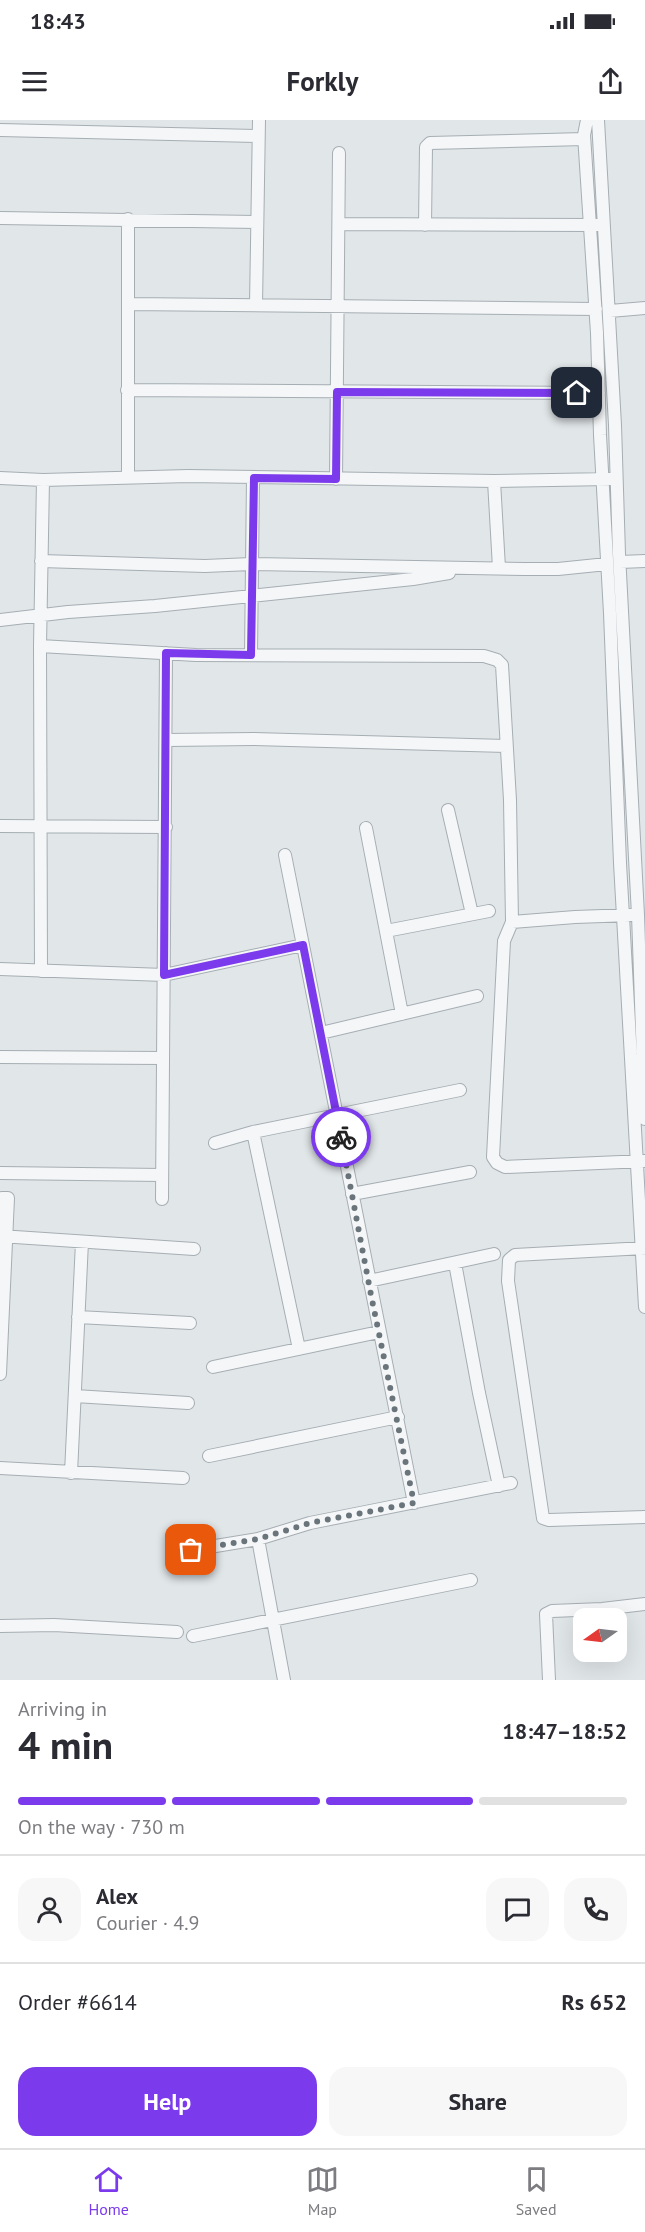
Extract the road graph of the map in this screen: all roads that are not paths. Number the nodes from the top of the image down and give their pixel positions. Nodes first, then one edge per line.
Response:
1 (259, 120) edge
2 (587, 120) edge
3 (598, 120) edge
4 (0, 130) edge
5 (258, 135) junction
6 (584, 139) junction
7 (339, 153) dead end
8 (0, 218) edge
9 (129, 219) junction
10 (257, 222) junction
11 (339, 224) junction
12 (425, 225) junction
13 (590, 225) junction
14 (606, 225) junction
15 (128, 304) junction
16 (256, 305) junction
17 (338, 306) junction
18 (645, 308) edge
19 (596, 309) junction
20 (610, 312) junction
21 (127, 390) junction
22 (337, 392) junction
23 (599, 393) junction
24 (128, 476) junction
25 (0, 478) edge
26 (254, 478) junction
27 (336, 479) junction
28 (603, 479) junction
29 (617, 479) junction
30 (43, 480) junction
31 (494, 481) junction
32 (42, 561) junction
33 (645, 561) edge
34 (614, 563) junction
35 (251, 564) junction
36 (477, 568) junction
37 (499, 568) junction
38 (251, 595) junction
39 (41, 616) junction
40 (0, 620) edge
41 (40, 646) junction
42 (166, 653) junction
43 (251, 655) junction
44 (167, 740) junction
45 (506, 746) junction
46 (448, 810) dead end
47 (0, 826) edge
48 (40, 826) junction
49 (166, 827) junction
50 (366, 828) dead end
51 (285, 855) dead end
52 (489, 910) dead end
53 (472, 914) junction
54 (641, 914) edge
55 (624, 915) junction
56 (512, 922) junction
57 (386, 931) junction
58 (303, 945) junction
59 (0, 969) edge
60 (41, 971) junction
61 (164, 975) junction
62 (477, 996) dead end
63 (402, 1014) junction
64 (321, 1033) junction
65 (0, 1057) edge
66 (163, 1058) junction
67 (460, 1090) dead end
68 (337, 1116) junction
69 (645, 1119) edge
70 (253, 1132) junction
71 (215, 1143) dead end
72 (641, 1161) edge
73 (470, 1172) dead end
74 (0, 1173) edge
75 (162, 1176) junction
76 (352, 1194) junction
77 (162, 1199) dead end
78 (2, 1235) edge
79 (82, 1242) junction
80 (643, 1248) edge
81 (194, 1249) dead end
82 (494, 1254) dead end
83 (455, 1263) junction
84 (369, 1281) junction
85 (645, 1307) edge
86 (1, 1316) edge
87 (78, 1317) junction
88 (190, 1323) dead end
89 (379, 1332) junction
90 (299, 1349) junction
91 (213, 1367) dead end
92 (0, 1374) edge
93 (75, 1396) junction
94 (188, 1403) dead end
95 (398, 1417) junction
96 (209, 1456) dead end
97 (0, 1468) edge
98 (71, 1473) junction
99 (183, 1478) dead end
100 (414, 1503) junction
101 (645, 1517) edge
102 (258, 1539) junction
103 (191, 1550) dead end
104 (471, 1580) dead end
105 (645, 1604) edge
106 (271, 1619) junction
107 (0, 1626) edge
108 (177, 1632) dead end
109 (192, 1636) dead end
110 (284, 1680) edge
111 (549, 1680) edge

1 - 5 street
2 - 6 street
3 - 14 street
4 - 5 street
5 - 10 street
6 - 12 street
6 - 13 street
7 - 11 street
8 - 9 street
9 - 10 street
9 - 15 street
10 - 16 street
11 - 12 street
11 - 17 street
12 - 13 street
13 - 14 street
13 - 19 street
14 - 20 street
15 - 16 street
15 - 21 street
16 - 17 street
17 - 19 street
17 - 22 street
18 - 20 street
19 - 23 street
20 - 29 street
21 - 22 street
21 - 24 street
22 - 23 street
22 - 27 street
23 - 28 street
24 - 26 street
24 - 30 street
25 - 30 street
26 - 27 street
26 - 35 street
27 - 31 street
28 - 29 street
28 - 31 street
28 - 34 street
29 - 34 street
30 - 32 street
31 - 37 street
32 - 35 street
32 - 39 street
33 - 34 street
34 - 37 street
34 - 54 street
34 - 55 street
35 - 36 street
35 - 38 street
36 - 37 street
36 - 38 street
38 - 39 street
38 - 43 street
39 - 40 street
39 - 41 street
41 - 42 street
41 - 48 street
42 - 43 street
42 - 44 street
43 - 45 street
44 - 45 street
44 - 49 street
45 - 56 street
46 - 53 street
47 - 48 street
48 - 49 street
48 - 60 street
49 - 61 street
50 - 57 street
51 - 58 street
52 - 53 street
53 - 57 street
54 - 55 street
54 - 69 street
55 - 56 street
55 - 72 street
56 - 72 street
57 - 63 street
58 - 61 street
58 - 64 street
59 - 60 street
60 - 61 street
61 - 66 street
62 - 63 street
63 - 64 street
64 - 68 street
65 - 66 street
66 - 75 street
67 - 68 street
68 - 70 street
68 - 76 street
70 - 71 street
70 - 90 street
72 - 80 street
73 - 76 street
74 - 75 street
75 - 77 street
76 - 84 street
78 - 79 street
78 - 86 street
79 - 81 street
79 - 87 street
80 - 85 street
80 - 101 street
82 - 83 street
83 - 84 street
83 - 100 street
84 - 89 street
86 - 92 street
87 - 88 street
87 - 93 street
89 - 90 street
89 - 95 street
90 - 91 street
93 - 94 street
93 - 98 street
95 - 96 street
95 - 100 street
97 - 98 street
98 - 99 street
100 - 102 street
102 - 103 street
102 - 106 street
104 - 106 street
105 - 111 street
106 - 109 street
106 - 110 street
107 - 108 street

